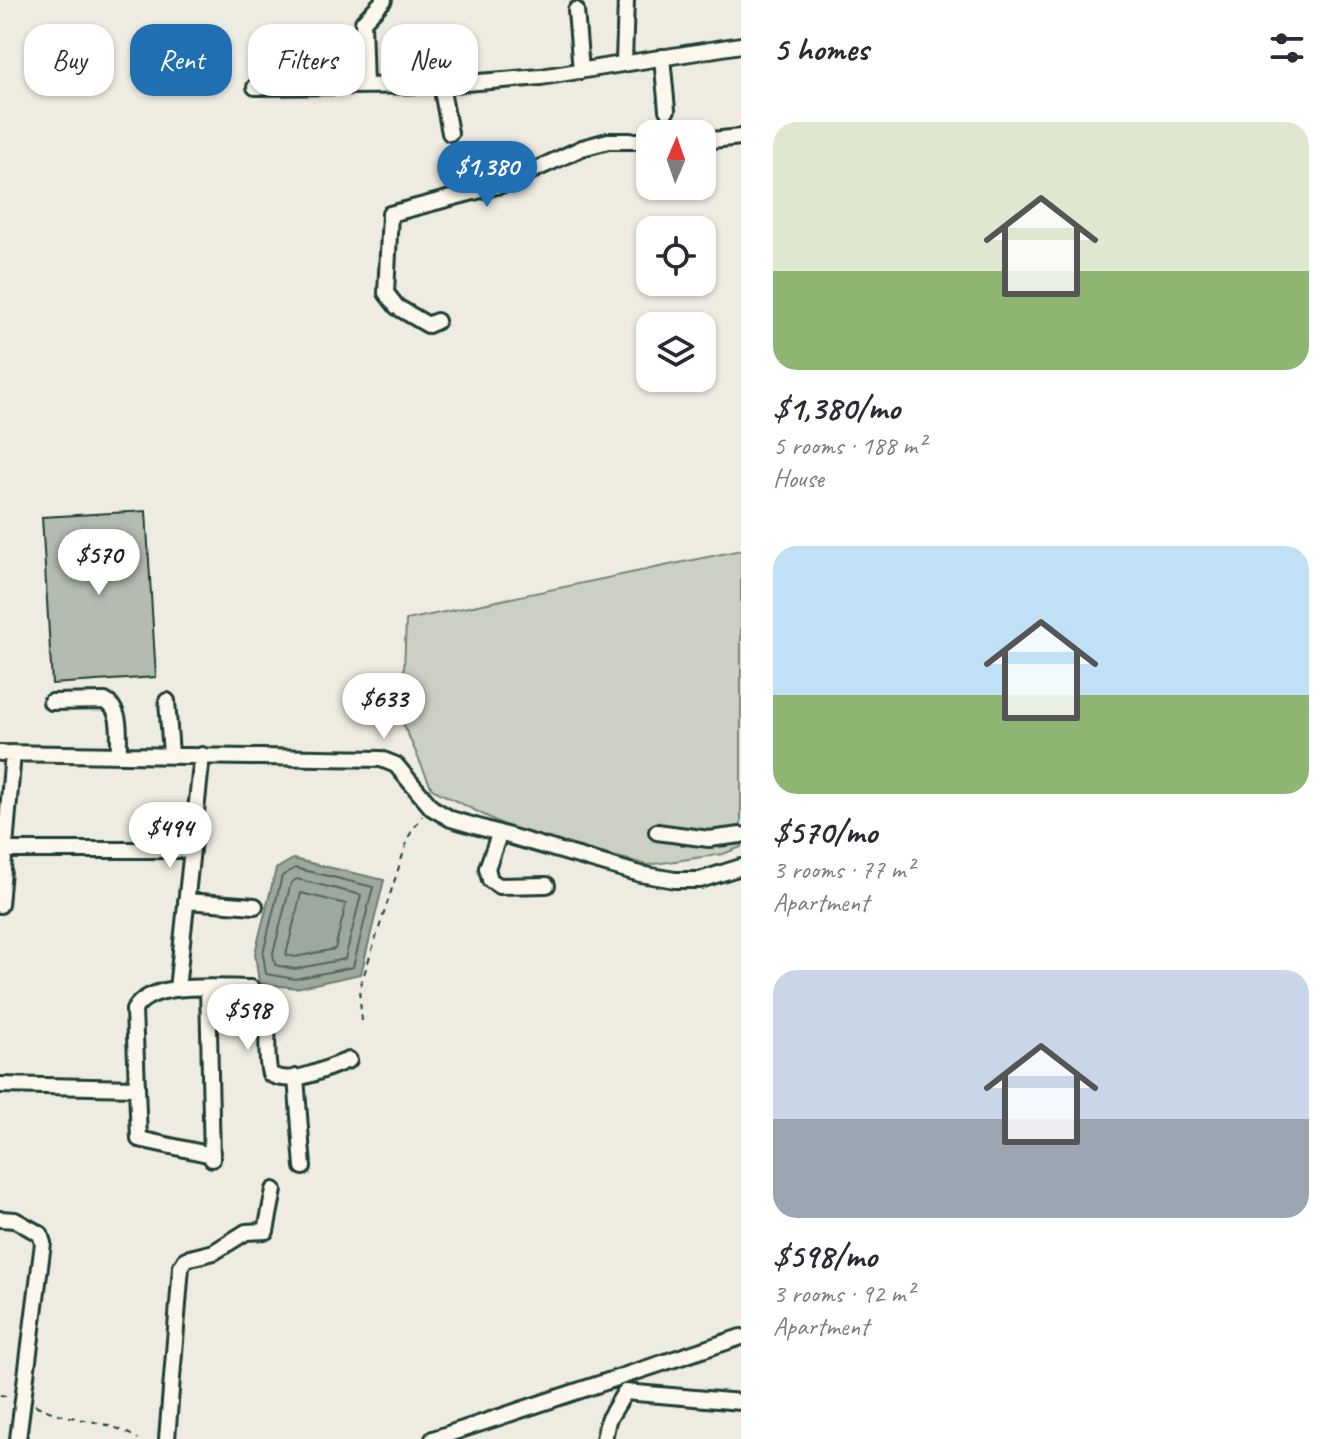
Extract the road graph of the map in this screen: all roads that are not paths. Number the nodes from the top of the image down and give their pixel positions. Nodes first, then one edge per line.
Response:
1 (384, 0) edge
2 (626, 0) edge
3 (576, 10) dead end
4 (363, 24) edge
5 (741, 45) edge
6 (662, 57) junction
7 (624, 62) junction
8 (581, 71) junction
9 (478, 81) edge
10 (365, 86) edge
11 (381, 86) edge
12 (443, 96) edge
13 (667, 110) dead end
14 (450, 133) dead end
15 (741, 137) edge
16 (716, 140) edge
17 (636, 141) edge
18 (437, 321) dead end
19 (167, 701) dead end
20 (51, 702) dead end
21 (6, 753) edge
22 (119, 754) junction
23 (171, 754) junction
24 (202, 755) junction
25 (657, 832) dead end
26 (499, 835) junction
27 (741, 835) edge
28 (4, 850) junction
29 (192, 850) junction
30 (741, 867) edge
31 (547, 885) dead end
32 (186, 901) junction
33 (0, 905) edge
34 (255, 906) dead end
35 (208, 988) junction
36 (177, 989) junction
37 (349, 1060) dead end
38 (296, 1077) junction
39 (0, 1085) edge
40 (137, 1088) junction
41 (303, 1167) dead end
42 (274, 1190) dead end
43 (0, 1219) edge
44 (741, 1337) edge
45 (585, 1390) junction
46 (625, 1392) junction
47 (741, 1402) edge
48 (18, 1439) edge
49 (167, 1439) edge
50 (433, 1439) edge
51 (604, 1439) edge

1 - 4 street
2 - 7 street
3 - 8 street
5 - 6 street
6 - 7 street
6 - 13 street
7 - 8 street
8 - 9 street
10 - 11 street
12 - 14 street
15 - 16 street
17 - 18 street
19 - 23 street
20 - 22 street
21 - 22 street
21 - 28 street
22 - 23 street
23 - 24 street
24 - 26 street
24 - 29 street
25 - 27 street
26 - 30 street
26 - 31 street
28 - 29 street
28 - 33 street
29 - 32 street
32 - 34 street
32 - 36 street
35 - 36 street
35 - 38 street
35 - 40 street
36 - 40 street
37 - 38 street
38 - 41 street
39 - 40 street
42 - 49 street
43 - 48 street
44 - 45 street
45 - 46 street
45 - 50 street
46 - 47 street
46 - 51 street

